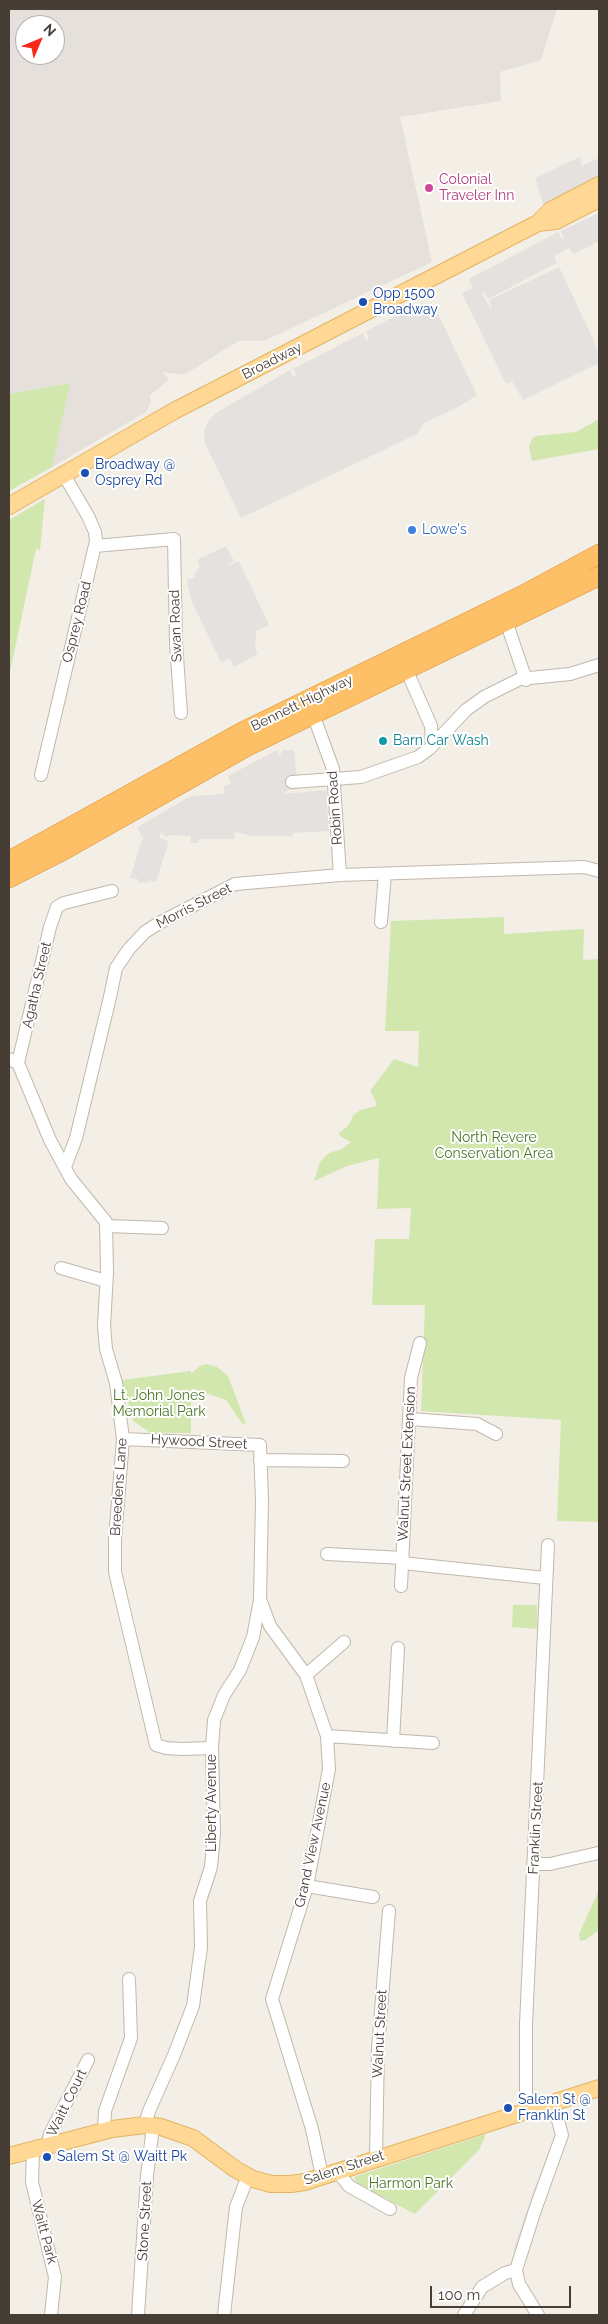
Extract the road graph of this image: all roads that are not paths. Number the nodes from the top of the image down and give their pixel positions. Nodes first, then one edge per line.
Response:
1 (599, 185) edge
2 (599, 199) edge
3 (538, 223) junction
4 (64, 475) junction
5 (9, 506) edge
6 (95, 546) junction
7 (596, 560) edge
8 (506, 621) junction
9 (599, 665) edge
10 (406, 669) junction
11 (526, 680) junction
12 (181, 714) dead end
13 (313, 714) junction
14 (432, 746) junction
15 (41, 775) dead end
16 (335, 780) junction
17 (292, 782) dead end
18 (9, 861) edge
19 (599, 871) edge
20 (385, 874) junction
21 (340, 875) junction
22 (9, 878) edge
23 (112, 891) dead end
24 (381, 922) dead end
25 (13, 1061) edge
26 (64, 1167) junction
27 (107, 1226) junction
28 (162, 1228) dead end
29 (62, 1268) dead end
30 (106, 1281) junction
31 (420, 1342) dead end
32 (410, 1419) junction
33 (496, 1434) dead end
34 (123, 1439) junction
35 (260, 1460) junction
36 (343, 1461) dead end
37 (548, 1545) dead end
38 (327, 1554) dead end
39 (402, 1560) junction
40 (545, 1578) junction
41 (401, 1586) dead end
42 (260, 1599) junction
43 (344, 1642) dead end
44 (398, 1648) dead end
45 (306, 1675) junction
46 (328, 1736) junction
47 (393, 1741) junction
48 (433, 1743) dead end
49 (212, 1748) junction
50 (598, 1853) edge
51 (534, 1864) junction
52 (307, 1886) junction
53 (373, 1897) dead end
54 (389, 1911) dead end
55 (129, 1979) dead end
56 (88, 2060) dead end
57 (599, 2088) edge
58 (553, 2102) junction
59 (528, 2111) junction
60 (149, 2126) junction
61 (104, 2130) junction
62 (41, 2148) junction
63 (9, 2156) edge
64 (376, 2158) junction
65 (330, 2174) junction
66 (248, 2176) junction
67 (390, 2209) dead end
68 (516, 2270) junction
69 (51, 2315) edge
70 (138, 2315) edge
71 (224, 2315) edge
72 (464, 2315) edge
73 (538, 2315) edge

1 - 3 main road, Broadway
2 - 3 main road, Broadway
3 - 4 main road, Broadway
4 - 5 main road, Broadway
4 - 6 street, Osprey Road
6 - 12 street, Swan Road
6 - 15 street, Osprey Road
7 - 8 highway, Bennett Highway
7 - 18 highway, Bennett Highway
8 - 10 highway, Bennett Highway
8 - 11 street
9 - 11 street
10 - 13 highway, Bennett Highway
10 - 14 street
11 - 14 street
13 - 16 street, Robin Road
13 - 22 highway, Bennett Highway
14 - 16 street
16 - 17 street
16 - 21 street, Robin Road
19 - 20 street, Morris Street
20 - 21 street, Morris Street
20 - 24 street
21 - 26 street, Morris Street
23 - 25 street, Agatha Street
25 - 26 street
26 - 27 street
27 - 28 street
27 - 30 street, Breedens Lane
29 - 30 street
30 - 34 street, Breedens Lane
31 - 32 street, Walnut Street Extension
32 - 33 street
32 - 39 street, Walnut Street Extension
34 - 35 street, Hywood Street
34 - 49 street, Breedens Lane
35 - 36 street
35 - 42 street, Grand View Avenue
37 - 40 street, Franklin Street
38 - 39 street
39 - 40 street
39 - 41 street, Walnut Street Extension
40 - 51 street, Franklin Street
42 - 45 street, Grand View Avenue
42 - 49 street, Liberty Avenue
43 - 45 street
44 - 47 street
45 - 46 street, Grand View Avenue
46 - 47 street
46 - 52 street, Grand View Avenue
47 - 48 street
49 - 60 street, Liberty Avenue
50 - 51 street
51 - 59 street, Franklin Street
52 - 53 street
52 - 65 street, Grand View Avenue
54 - 64 street, Walnut Street
55 - 61 street
56 - 62 street, Waitt Court
57 - 58 main road, Salem Street
58 - 59 main road, Salem Street
58 - 68 street
59 - 64 main road, Salem Street
60 - 61 main road, Salem Street
60 - 66 main road, Salem Street
60 - 70 street, Stone Street
61 - 62 main road, Salem Street
62 - 63 main road, Salem Street
62 - 69 street, Waitt Park
64 - 65 main road, Salem Street
65 - 66 main road, Salem Street
65 - 67 street
66 - 71 street
68 - 72 street
68 - 73 street

